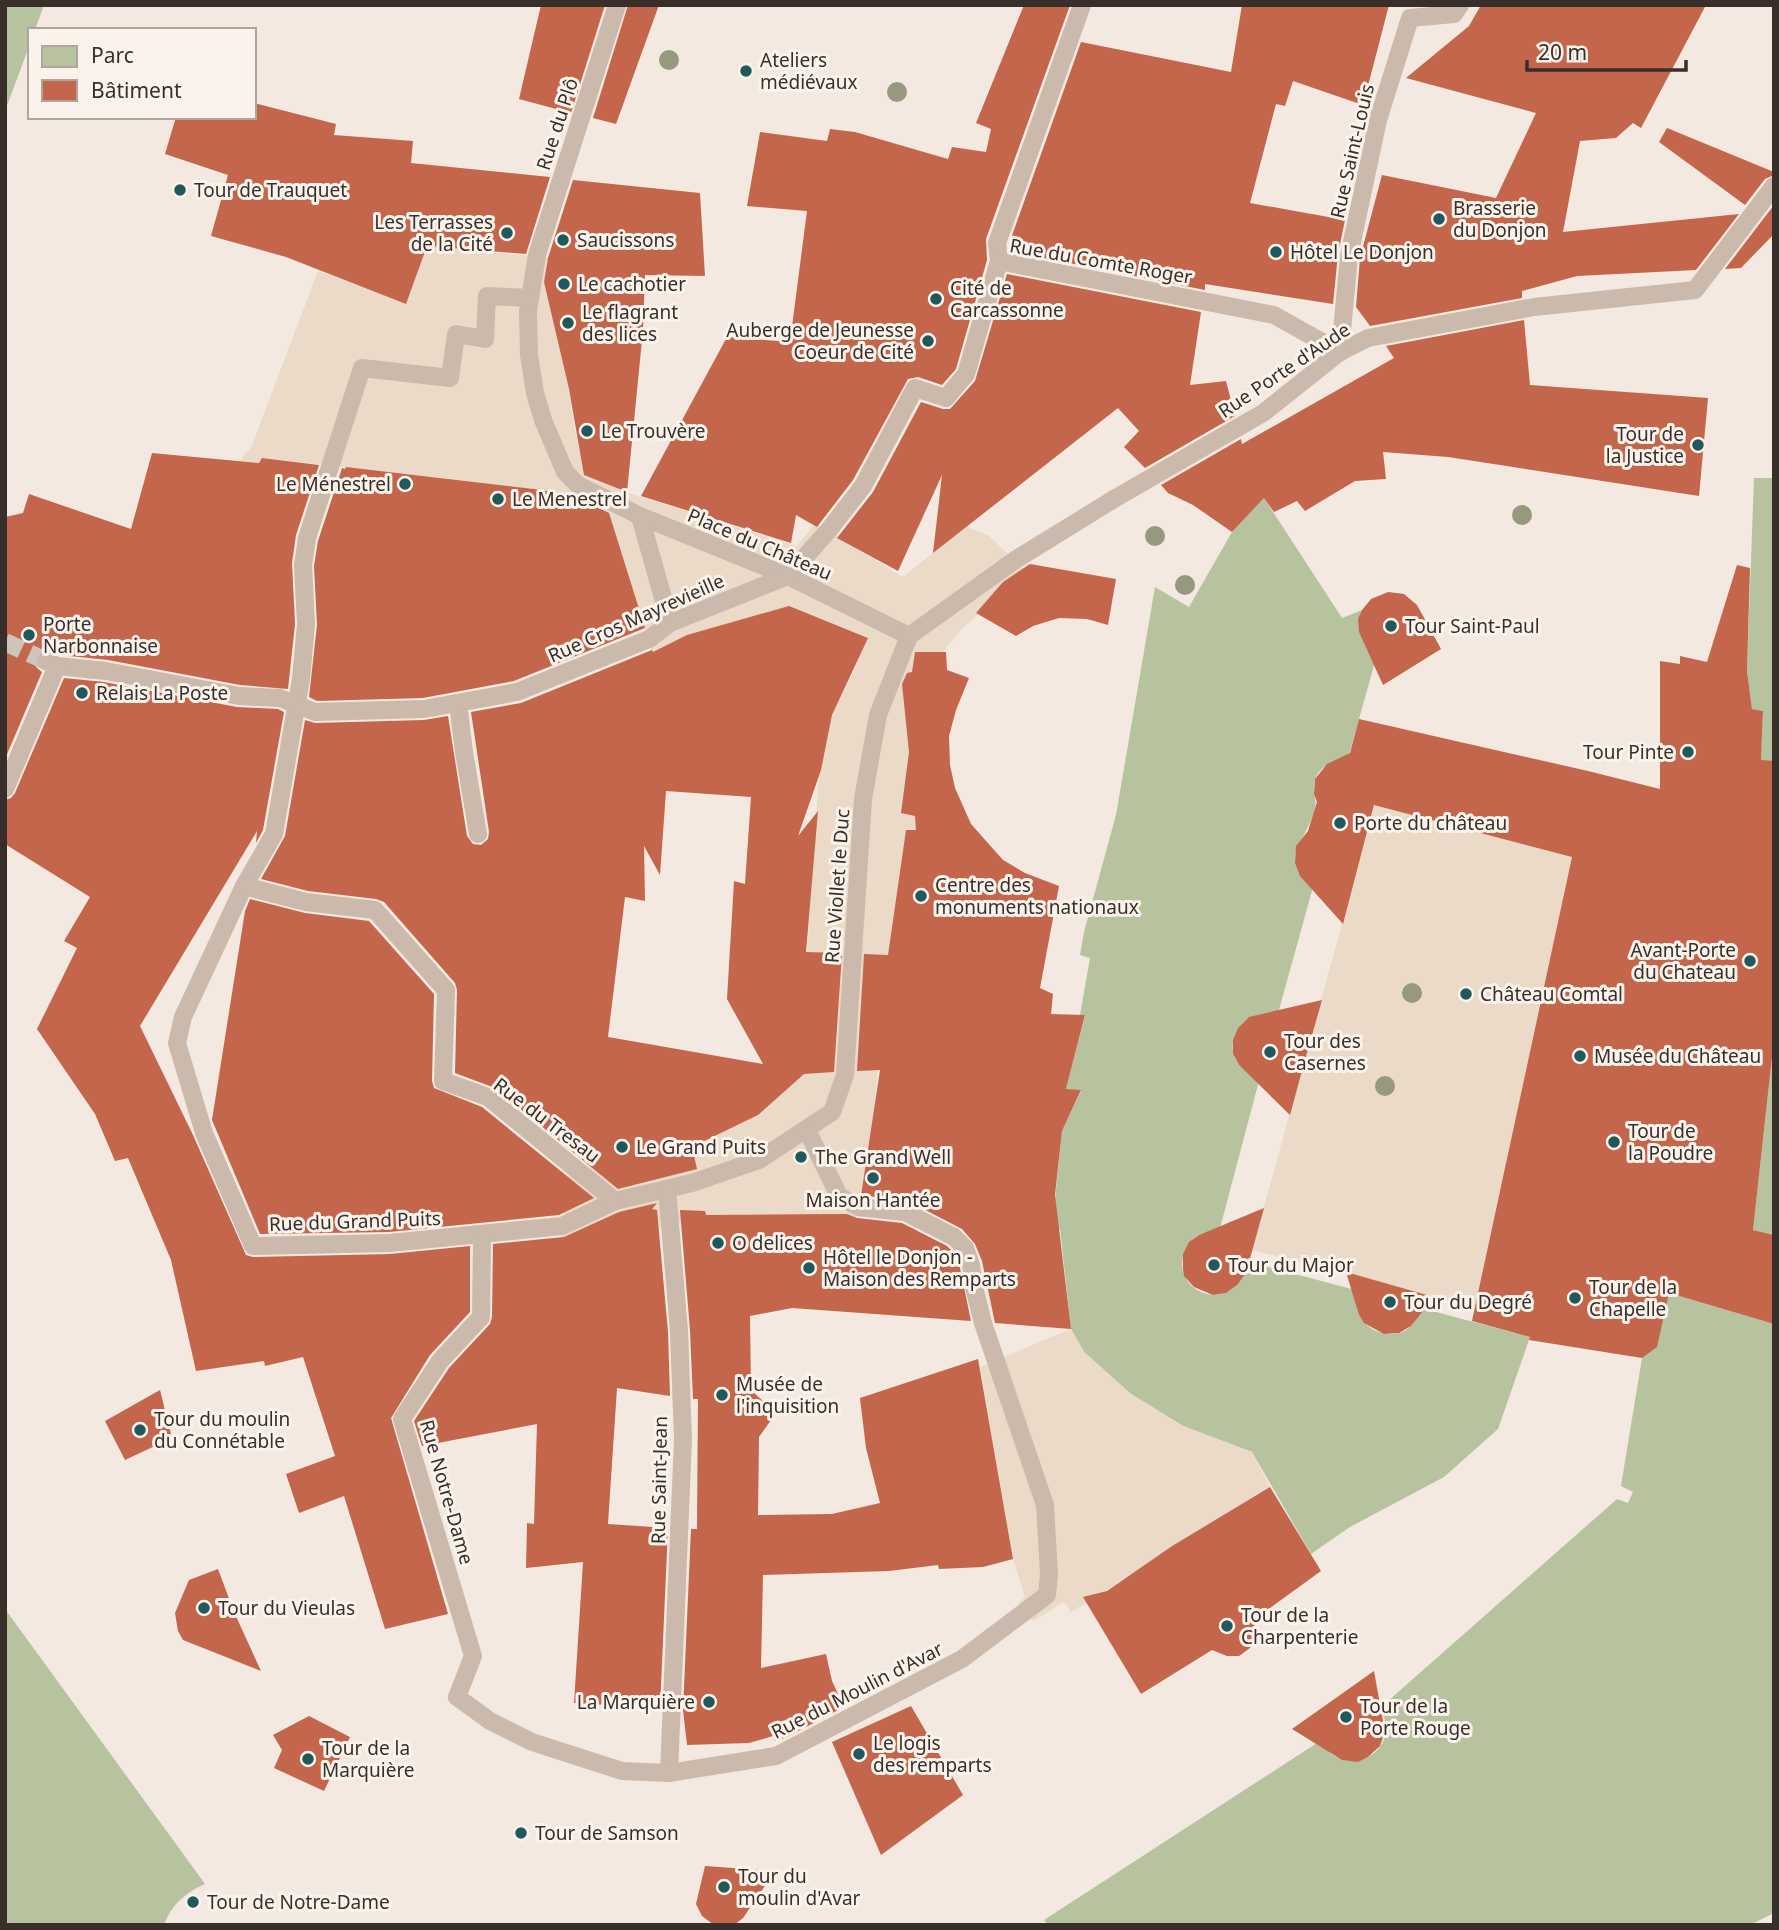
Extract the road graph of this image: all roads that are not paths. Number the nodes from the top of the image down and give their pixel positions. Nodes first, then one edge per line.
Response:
1 (617, 5) edge
2 (1082, 5) edge
3 (1460, 5) edge
4 (1774, 186) edge
5 (999, 261) junction
6 (530, 298) junction
7 (1340, 352) junction
8 (640, 516) junction
9 (788, 576) junction
10 (670, 623) junction
11 (909, 636) junction
12 (458, 703) junction
13 (298, 705) junction
14 (5, 789) edge
15 (478, 834) dead end
16 (244, 886) junction
17 (807, 1130) junction
18 (667, 1189) junction
19 (615, 1201) junction
20 (482, 1235) junction
21 (457, 1697) joint
22 (669, 1773) junction

1 - 6 street, Rue du Plô
2 - 5 street
3 - 7 street, Rue Saint-Louis
4 - 7 street, Rue Porte d'Aude
5 - 7 street, Rue du Comte Roger
5 - 9 street, Rue du Comte Roger
6 - 8 street, Place du Château
6 - 13 street, Rue du Grand Puits
7 - 11 street, Rue Porte d'Aude
8 - 9 street, Place du Château
8 - 10 street
9 - 10 street, Rue Cros Mayrevieille
9 - 11 street, Place du Château
10 - 12 street, Rue Cros Mayrevieille
11 - 17 street, Rue Viollet le Duc
12 - 13 street, Rue Cros Mayrevieille
12 - 15 street
13 - 14 street, Rue Cros Mayrevieille
13 - 16 street, Rue du Grand Puits
16 - 19 street, Rue du Tresau
16 - 20 street, Rue du Grand Puits
17 - 18 street, Rue du Grand Puits
17 - 22 street, Rue du Moulin d'Avar
18 - 19 street, Rue du Grand Puits
18 - 22 street, Rue Saint-Jean
19 - 20 street, Rue du Grand Puits
20 - 21 street, Rue Notre-Dame
21 - 22 street, Rue du Moulin d'Avar

